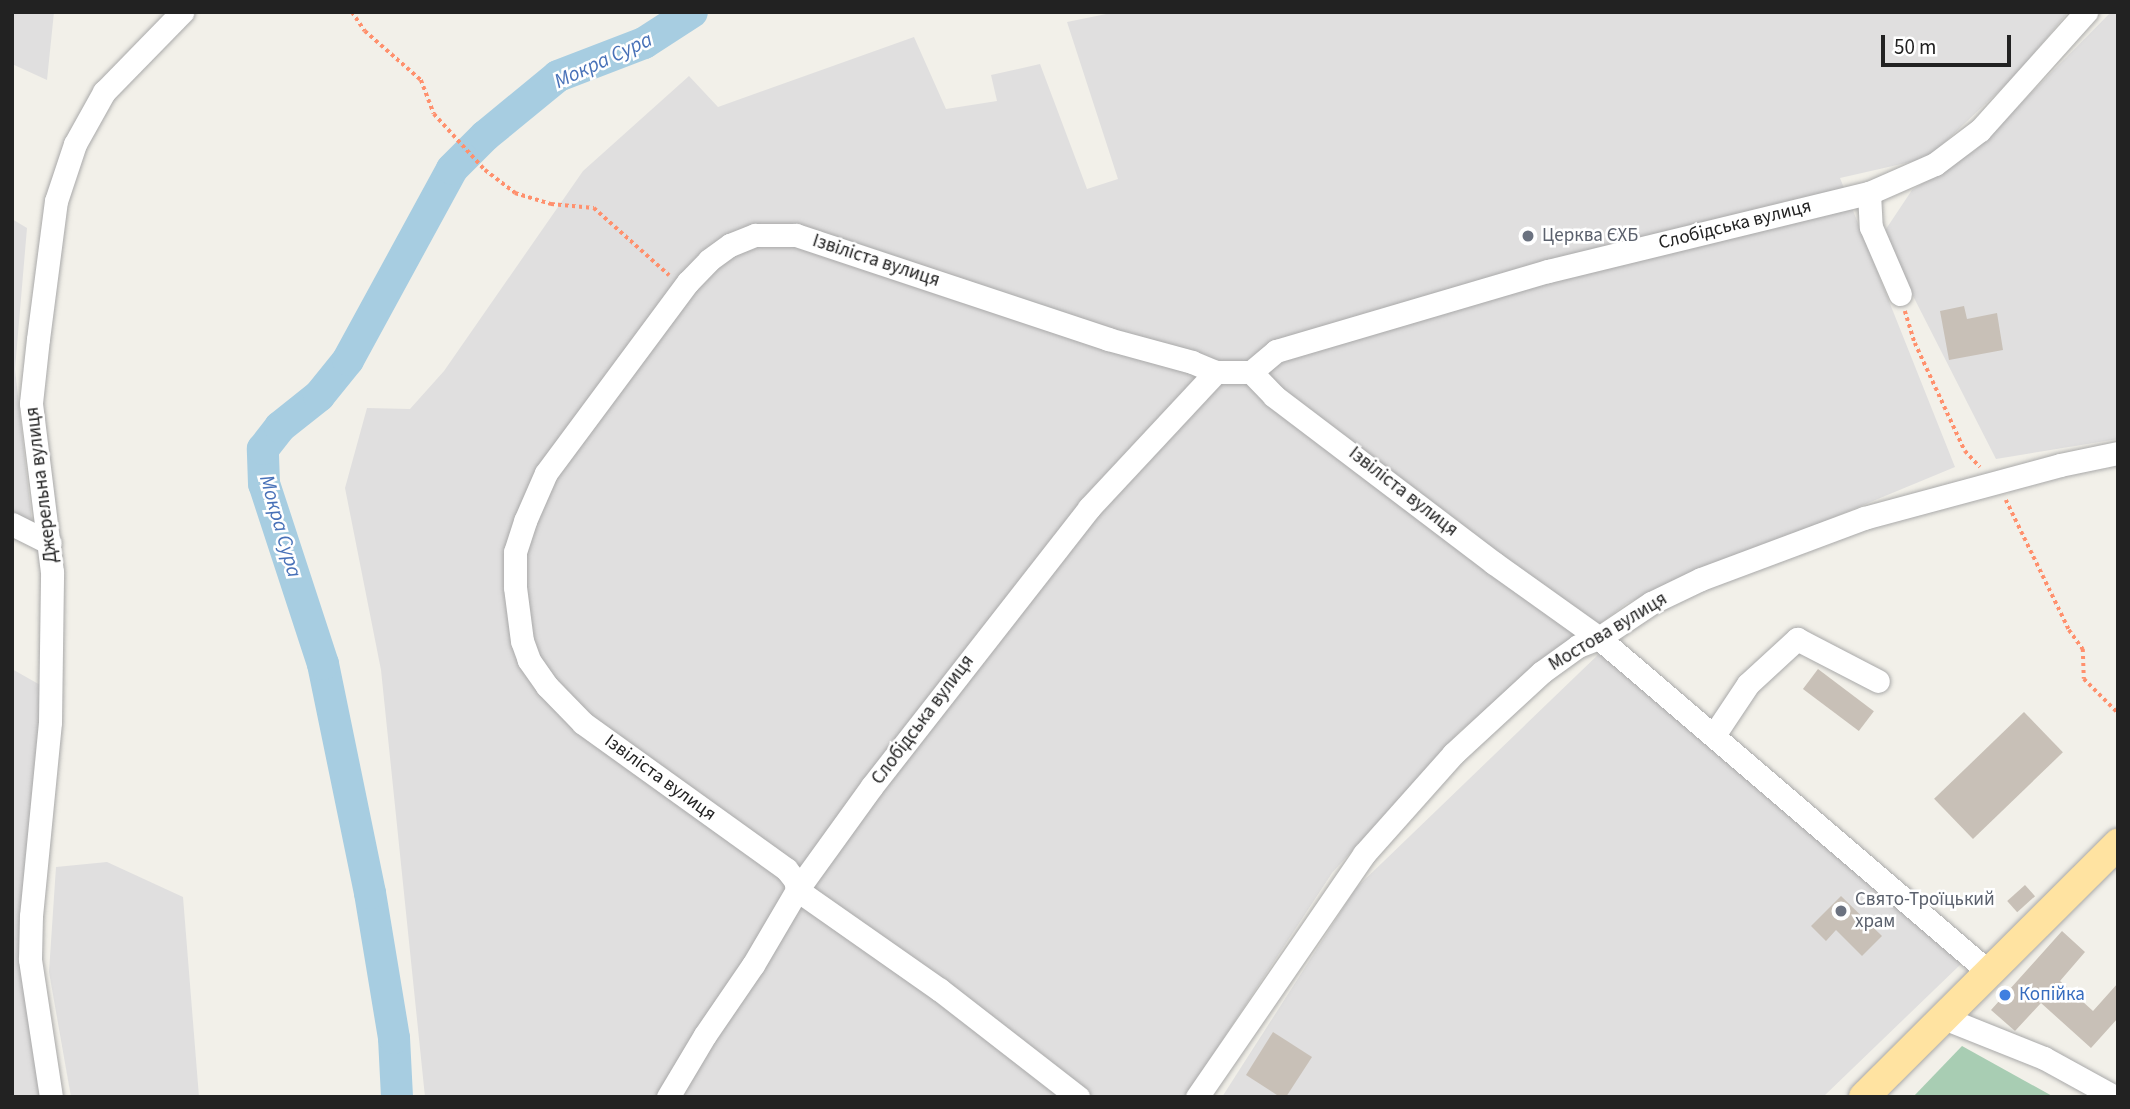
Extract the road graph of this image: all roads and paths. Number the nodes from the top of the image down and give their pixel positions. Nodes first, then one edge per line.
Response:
1 (182, 12) edge
2 (352, 12) edge
3 (2086, 12) edge
4 (1869, 193) junction
5 (688, 282) junction
6 (1900, 294) joint
7 (1216, 372) junction
8 (1251, 372) junction
9 (2118, 453) edge
10 (1994, 483) junction
11 (12, 524) edge
12 (50, 543) junction
13 (1599, 638) junction
14 (1878, 681) dead end
15 (2118, 713) edge
16 (1714, 735) junction
17 (2118, 845) edge
18 (797, 890) junction
19 (12, 924) edge
20 (30, 959) junction
21 (1990, 973) junction
22 (1944, 1018) junction
23 (51, 1097) edge
24 (668, 1097) edge
25 (1078, 1097) edge
26 (1197, 1097) edge
27 (1864, 1097) edge
28 (2115, 1097) edge

1 - 12 street, Джерельна вулиця
2 - 5 path
3 - 4 street, Слобідська вулиця
4 - 6 street
4 - 8 street, Слобідська вулиця
5 - 7 street, Ізвіліста вулиця
5 - 18 street, Ізвіліста вулиця
6 - 10 path
7 - 8 street, Ізвіліста вулиця
7 - 18 street, Слобідська вулиця
8 - 13 street, Ізвіліста вулиця
9 - 10 street, Мостова вулиця
10 - 13 street, Мостова вулиця
10 - 15 path
11 - 12 street
12 - 20 street, Джерельна вулиця
13 - 16 street, Ізвіліста вулиця
13 - 26 street, Мостова вулиця
14 - 16 street
16 - 21 street, Ізвіліста вулиця
17 - 21 main road
18 - 24 street, Слобідська вулиця
18 - 25 street, Ізвіліста вулиця
19 - 20 street
20 - 23 street
21 - 22 main road
22 - 27 main road
22 - 28 street

